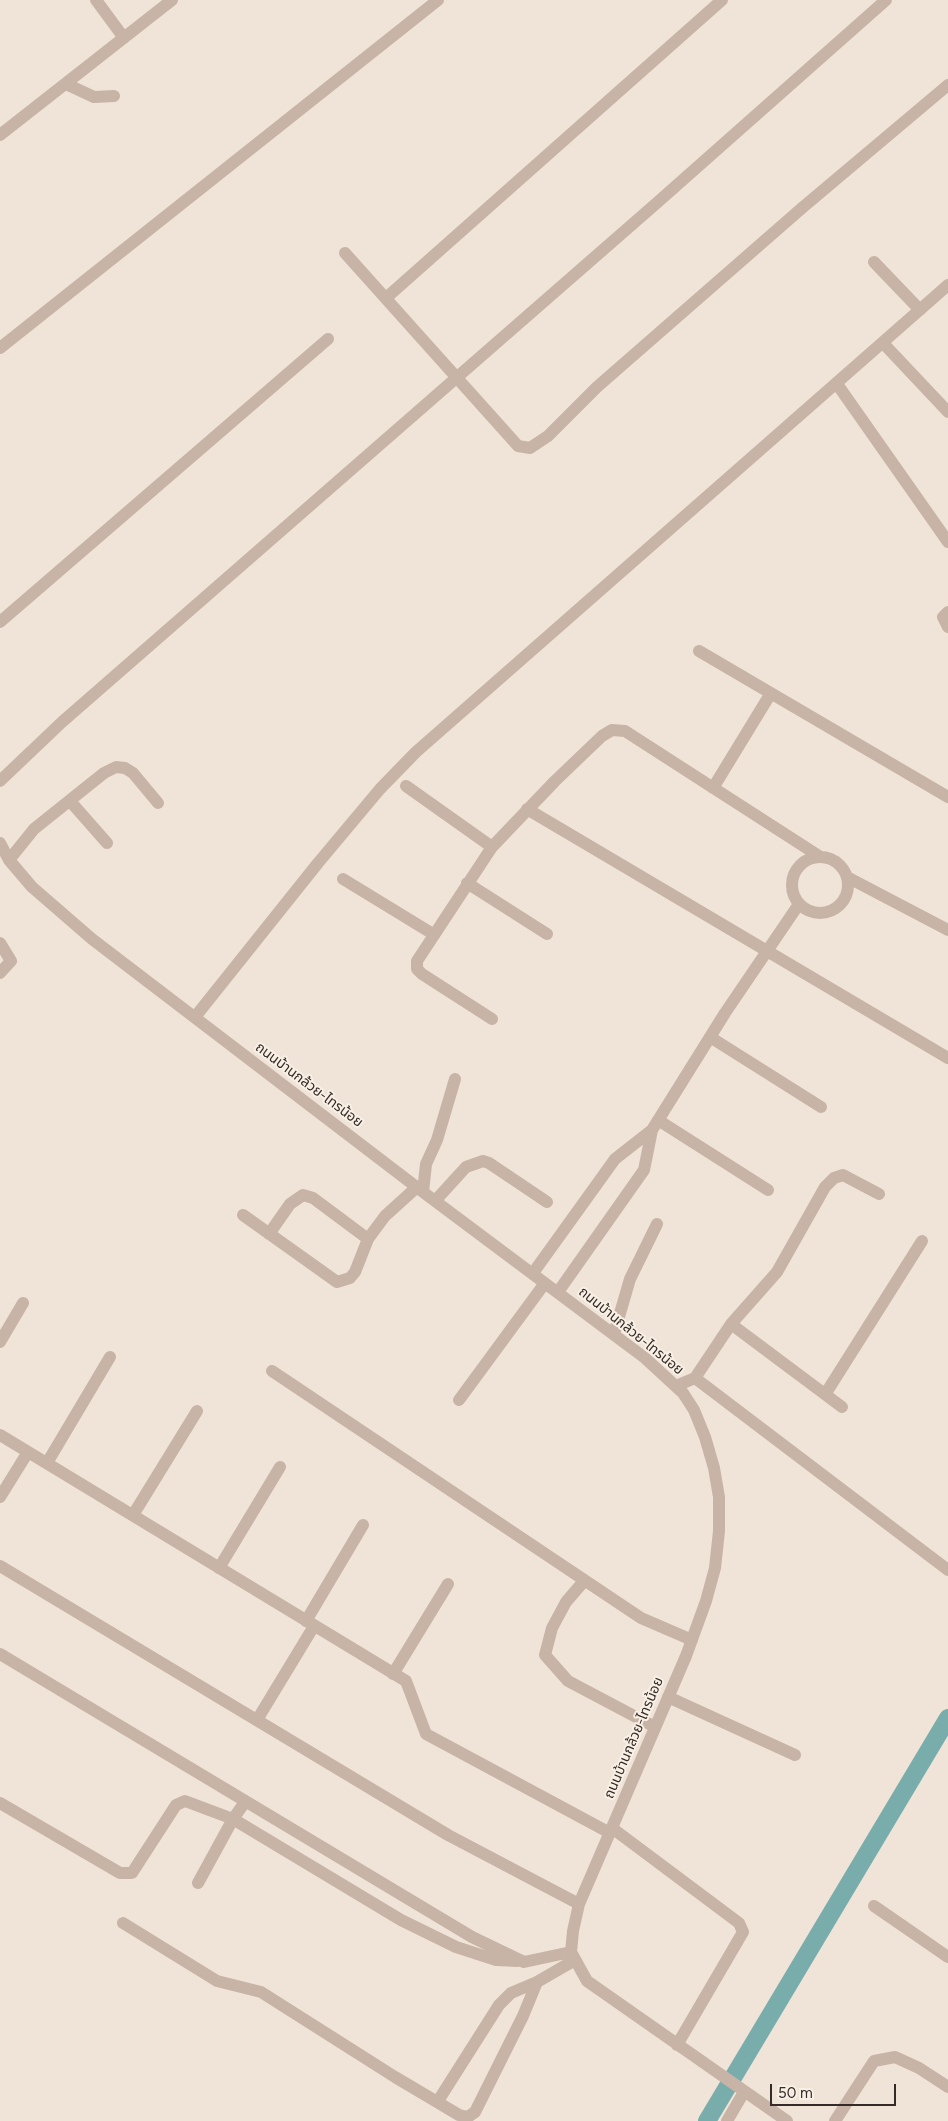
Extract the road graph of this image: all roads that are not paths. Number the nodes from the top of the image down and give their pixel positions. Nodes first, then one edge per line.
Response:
1 (96, 0) edge
2 (172, 0) edge
3 (438, 0) edge
4 (722, 0) edge
5 (886, 0) edge
6 (124, 38) junction
7 (66, 84) junction
8 (948, 85) edge
9 (114, 96) dead end
10 (0, 135) edge
11 (344, 253) dead end
12 (874, 262) dead end
13 (948, 285) edge
14 (386, 298) junction
15 (920, 310) junction
16 (328, 339) dead end
17 (883, 343) junction
18 (0, 348) edge
19 (457, 377) junction
20 (837, 384) junction
21 (948, 412) edge
22 (948, 542) edge
23 (948, 612) edge
24 (1, 619) edge
25 (948, 627) edge
26 (699, 651) dead end
27 (771, 693) junction
28 (0, 781) edge
29 (406, 786) dead end
30 (713, 788) junction
31 (948, 797) edge
32 (70, 802) junction
33 (158, 803) dead end
34 (527, 809) junction
35 (0, 843) edge
36 (107, 843) dead end
37 (492, 847) junction
38 (819, 856) junction
39 (10, 860) junction
40 (847, 877) junction
41 (343, 879) dead end
42 (467, 884) junction
43 (799, 904) junction
44 (948, 930) edge
45 (433, 934) junction
46 (548, 934) dead end
47 (0, 943) edge
48 (766, 952) junction
49 (0, 973) edge
50 (195, 1017) junction
51 (492, 1019) dead end
52 (710, 1037) junction
53 (948, 1058) edge
54 (455, 1080) dead end
55 (820, 1107) dead end
56 (655, 1125) junction
57 (420, 1189) junction
58 (768, 1190) dead end
59 (879, 1194) dead end
60 (435, 1201) junction
61 (547, 1202) dead end
62 (243, 1214) dead end
63 (657, 1224) dead end
64 (270, 1234) junction
65 (368, 1239) junction
66 (922, 1241) dead end
67 (533, 1273) junction
68 (545, 1283) junction
69 (558, 1292) junction
70 (23, 1303) dead end
71 (731, 1324) junction
72 (614, 1334) junction
73 (0, 1342) edge
74 (110, 1357) dead end
75 (272, 1371) dead end
76 (695, 1378) junction
77 (676, 1386) junction
78 (826, 1393) junction
79 (459, 1400) dead end
80 (842, 1407) dead end
81 (197, 1411) dead end
82 (0, 1434) edge
83 (28, 1452) junction
84 (47, 1463) junction
85 (280, 1467) dead end
86 (0, 1497) edge
87 (133, 1515) junction
88 (363, 1525) dead end
89 (0, 1566) edge
90 (220, 1568) junction
91 (948, 1570) edge
92 (584, 1581) junction
93 (448, 1584) dead end
94 (310, 1623) junction
95 (692, 1640) junction
96 (0, 1654) edge
97 (393, 1674) junction
98 (668, 1697) junction
99 (257, 1720) junction
100 (655, 1727) junction
101 (794, 1755) dead end
102 (245, 1802) junction
103 (0, 1803) edge
104 (233, 1819) junction
105 (611, 1831) junction
106 (198, 1883) dead end
107 (580, 1904) junction
108 (874, 1906) dead end
109 (123, 1923) dead end
110 (573, 1956) junction
111 (948, 1957) edge
112 (524, 1962) junction
113 (537, 1982) junction
114 (677, 2045) junction
115 (948, 2087) edge
116 (742, 2090) junction
117 (438, 2101) junction
118 (728, 2120) edge
119 (787, 2121) edge
120 (835, 2121) edge

1 - 6 street
2 - 6 street
3 - 18 street
4 - 14 street
5 - 19 street
6 - 7 street
7 - 9 street
7 - 10 street
8 - 19 street
11 - 14 street
12 - 15 street
13 - 15 street
14 - 19 street
15 - 17 street
16 - 24 street
17 - 20 street
17 - 21 street
19 - 28 street
20 - 22 street
20 - 50 street
23 - 25 street
26 - 27 street
27 - 30 street
27 - 31 street
29 - 37 street
30 - 34 street
30 - 38 street
32 - 33 street
32 - 36 street
32 - 39 street
34 - 37 street
34 - 48 street
35 - 39 street, ถนนบ้านกล้วย-ไทรน้อย
37 - 42 street
38 - 40 street
38 - 43 street
39 - 50 street, ถนนบ้านกล้วย-ไทรน้อย
40 - 43 street
40 - 44 street
41 - 45 street
42 - 45 street
42 - 46 street
43 - 48 street
45 - 51 street
47 - 49 street
48 - 52 street
48 - 53 street
50 - 57 street, ถนนบ้านกล้วย-ไทรน้อย
52 - 55 street
52 - 56 street
54 - 57 street
56 - 58 street
56 - 67 street
56 - 69 street
57 - 60 street, ถนนบ้านกล้วย-ไทรน้อย
57 - 65 street
59 - 71 street
60 - 61 street
60 - 67 street, ถนนบ้านกล้วย-ไทรน้อย
62 - 64 street
63 - 72 street
64 - 65 street
64 - 65 street
66 - 78 street
67 - 68 street, ถนนบ้านกล้วย-ไทรน้อย
68 - 69 street, ถนนบ้านกล้วย-ไทรน้อย
68 - 79 street
69 - 72 street, ถนนบ้านกล้วย-ไทรน้อย
70 - 73 street
71 - 76 street
71 - 78 street
72 - 77 street, ถนนบ้านกล้วย-ไทรน้อย
74 - 84 street
75 - 92 street
76 - 77 street
76 - 91 street
77 - 95 street, ถนนบ้านกล้วย-ไทรน้อย
78 - 80 street
81 - 87 street
82 - 83 street
83 - 84 street
83 - 86 street
84 - 87 street
85 - 90 street
87 - 90 street
88 - 94 street
89 - 99 street
90 - 94 street
92 - 95 street
92 - 100 street
93 - 97 street
94 - 97 street
94 - 99 street
95 - 98 street, ถนนบ้านกล้วย-ไทรน้อย
96 - 102 street
97 - 105 street
98 - 100 street, ถนนบ้านกล้วย-ไทรน้อย
98 - 101 street
99 - 107 street
100 - 105 street, ถนนบ้านกล้วย-ไทรน้อย
102 - 104 street
102 - 112 street
103 - 104 street
104 - 106 street
104 - 112 street
105 - 107 street, ถนนบ้านกล้วย-ไทรน้อย
105 - 114 street
107 - 110 street, ถนนบ้านกล้วย-ไทรน้อย
108 - 111 street
109 - 117 street
110 - 112 street
110 - 113 street
110 - 114 street
113 - 117 street
113 - 117 street
114 - 116 street
115 - 120 street
116 - 118 street
116 - 119 street

